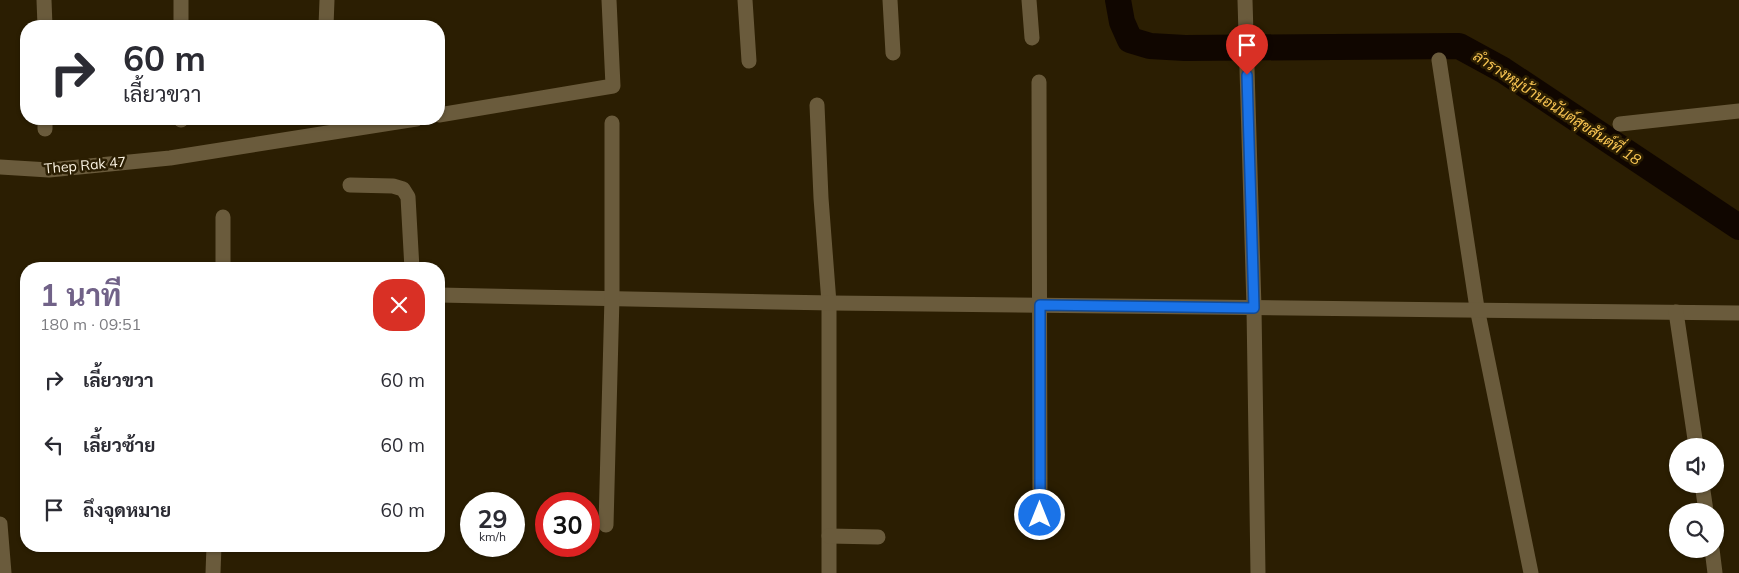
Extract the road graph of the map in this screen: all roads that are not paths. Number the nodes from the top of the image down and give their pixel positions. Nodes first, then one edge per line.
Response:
1 (44, 0) edge
2 (181, 0) edge
3 (326, 0) edge
4 (609, 0) edge
5 (745, 0) edge
6 (890, 0) edge
7 (1030, 0) edge
8 (1245, 0) edge
9 (45, 20) edge
10 (181, 20) edge
11 (326, 20) edge
12 (1032, 38) dead end
13 (893, 53) dead end
14 (1439, 60) dead end
15 (749, 61) dead end
16 (1039, 82) dead end
17 (817, 105) dead end
18 (1739, 111) edge
19 (445, 114) edge
20 (612, 123) dead end
21 (1620, 124) dead end
22 (378, 125) edge
23 (0, 167) edge
24 (350, 185) dead end
25 (223, 217) dead end
26 (223, 262) edge
27 (412, 262) edge
28 (445, 296) edge
29 (612, 297) junction
30 (829, 303) junction
31 (1040, 305) junction
32 (1254, 308) junction
33 (1477, 308) junction
34 (1676, 312) junction
35 (1739, 313) edge
36 (1695, 438) edge
37 (1040, 515) dead end
38 (0, 524) edge
39 (606, 525) dead end
40 (829, 536) junction
41 (878, 537) dead end
42 (214, 552) edge
43 (1713, 558) edge
44 (4, 573) edge
45 (213, 573) edge
46 (829, 573) edge
47 (1258, 573) edge
48 (1531, 573) edge
49 (1715, 573) edge

1 - 9 street
2 - 10 street
3 - 11 street
4 - 19 street
5 - 15 street
6 - 13 street
7 - 12 street
8 - 32 street
14 - 33 street
16 - 31 street
17 - 30 street
18 - 21 street
20 - 29 street
22 - 23 street, Thep Rak 47
24 - 27 street
25 - 26 street
28 - 29 street
29 - 30 street
29 - 39 street
30 - 31 street
30 - 40 street
31 - 32 street
31 - 37 street
32 - 33 street
32 - 47 street
33 - 34 street
33 - 48 street
34 - 35 street
34 - 36 street
38 - 44 street
40 - 41 street
40 - 46 street
42 - 45 street
43 - 49 street

